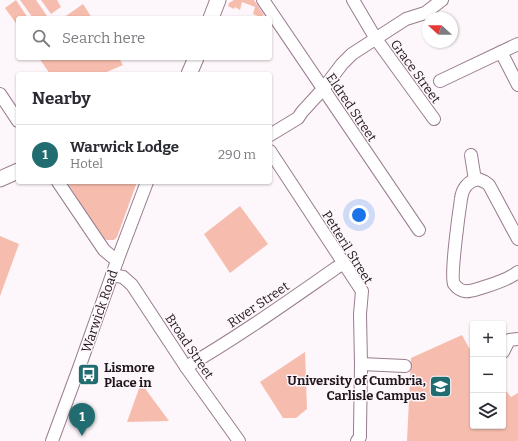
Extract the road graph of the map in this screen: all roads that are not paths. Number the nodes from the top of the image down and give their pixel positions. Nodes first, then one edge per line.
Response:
1 (218, 0) edge
2 (263, 0) edge
3 (353, 0) edge
4 (439, 1) edge
5 (212, 16) edge
6 (376, 39) junction
7 (518, 44) edge
8 (501, 52) junction
9 (195, 60) edge
10 (190, 72) edge
11 (440, 81) dead end
12 (518, 85) edge
13 (323, 89) junction
14 (0, 94) edge
15 (16, 118) edge
16 (434, 119) dead end
17 (272, 134) edge
18 (272, 154) edge
19 (471, 155) dead end
20 (16, 172) edge
21 (0, 179) edge
22 (475, 180) junction
23 (59, 184) edge
24 (146, 184) edge
25 (419, 230) dead end
26 (518, 238) edge
27 (117, 261) junction
28 (344, 264) junction
29 (518, 272) edge
30 (112, 275) junction
31 (511, 337) edge
32 (506, 346) edge
33 (361, 364) junction
34 (405, 366) dead end
35 (186, 367) junction
36 (55, 440) edge
37 (239, 441) edge
38 (357, 441) edge

1 - 5 main road
2 - 13 street, Eldred Street
3 - 6 street, Grace Street
4 - 6 street
6 - 13 street
6 - 16 street, Grace Street
7 - 8 street
8 - 11 street
8 - 12 street
9 - 10 main road
13 - 17 street
13 - 25 street, Eldred Street
14 - 15 street
18 - 28 street, Petteril Street
19 - 22 street
20 - 21 main road
22 - 26 street
22 - 29 street
23 - 27 street
24 - 27 street, Warwick Road
27 - 30 street, Warwick Road
28 - 33 street, Petteril Street
28 - 35 street, River Street
30 - 35 street, Broad Street
30 - 36 street, Warwick Road
31 - 32 street
33 - 34 street
33 - 38 street, Petteril Street
35 - 37 street, Broad Street

